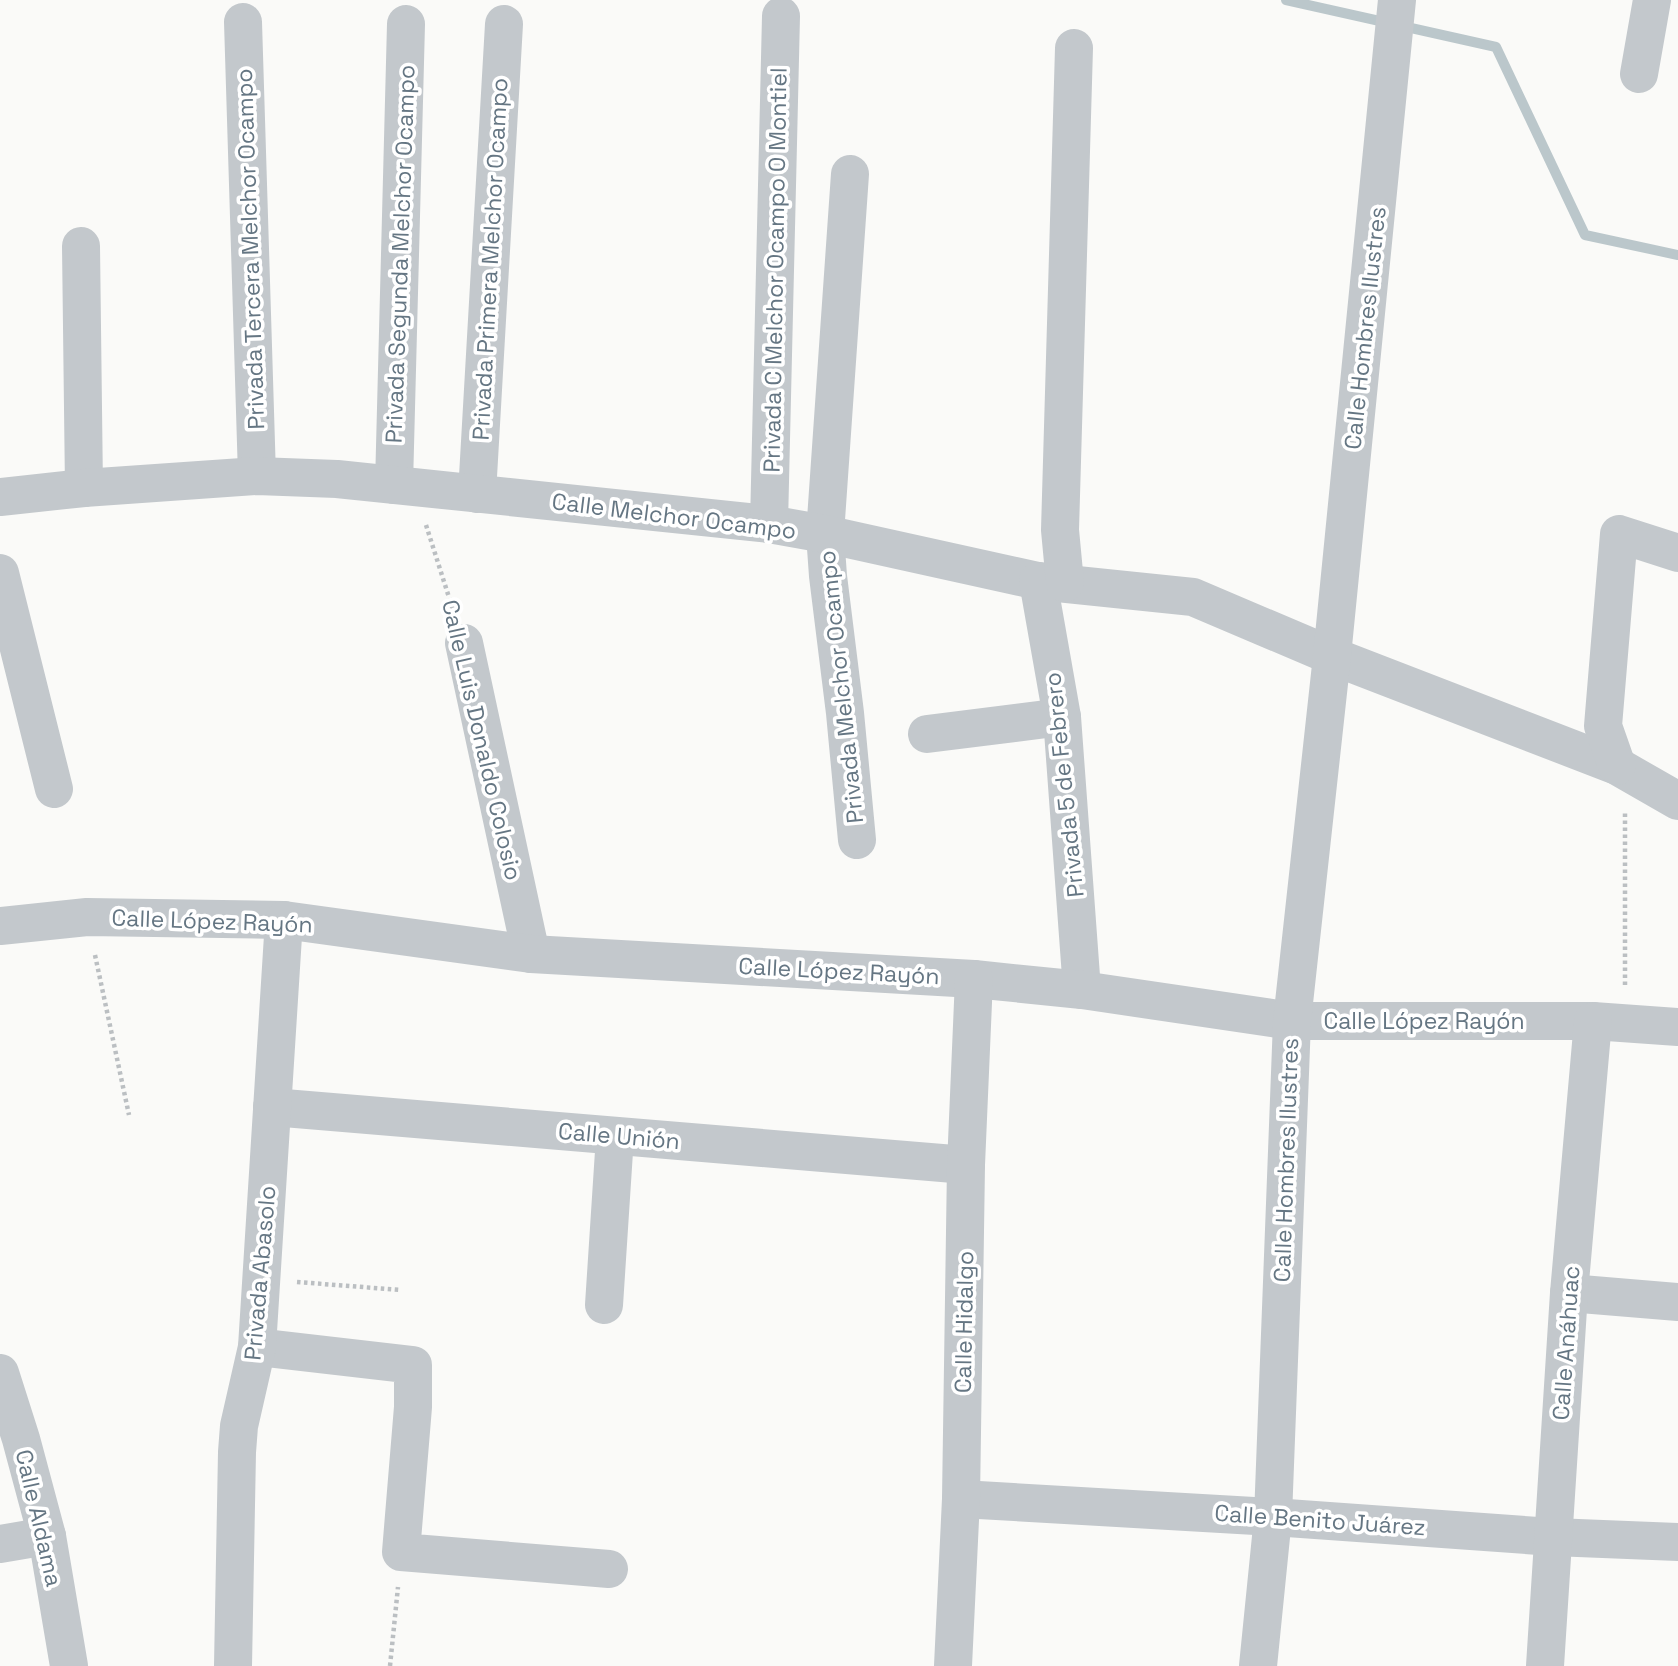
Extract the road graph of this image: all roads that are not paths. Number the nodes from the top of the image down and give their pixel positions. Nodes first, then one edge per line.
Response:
1 (1397, 0) edge
2 (1660, 8) edge
3 (781, 16) dead end
4 (243, 22) dead end
5 (406, 24) dead end
6 (504, 24) dead end
7 (1074, 48) dead end
8 (1639, 74) dead end
9 (850, 174) dead end
10 (81, 246) dead end
11 (257, 476) junction
12 (404, 486) junction
13 (84, 488) junction
14 (477, 494) junction
15 (0, 497) edge
16 (769, 524) junction
17 (825, 534) junction
18 (1678, 553) edge
19 (0, 573) edge
20 (1052, 582) junction
21 (464, 643) road end
22 (1332, 656) junction
23 (1062, 717) junction
24 (926, 734) dead end
25 (1617, 766) junction
26 (54, 789) dead end
27 (1678, 801) edge
28 (857, 839) dead end
29 (284, 920) junction
30 (0, 926) edge
31 (531, 954) junction
32 (974, 979) junction
33 (1082, 990) junction
34 (1292, 1021) junction
35 (1593, 1021) junction
36 (1678, 1027) edge
37 (272, 1107) junction
38 (615, 1136) junction
39 (966, 1165) junction
40 (1569, 1293) junction
41 (1678, 1301) edge
42 (604, 1305) dead end
43 (257, 1347) junction
44 (0, 1373) edge
45 (11, 1439) edge
46 (961, 1499) junction
47 (1273, 1517) junction
48 (47, 1536) junction
49 (1553, 1537) junction
50 (1678, 1542) edge
51 (0, 1544) edge
52 (609, 1569) dead end
53 (69, 1666) edge
54 (233, 1666) edge
55 (953, 1666) edge
56 (1258, 1666) edge
57 (1545, 1666) edge

1 - 22 street, Calle Hombres Ilustres
2 - 8 street
3 - 16 street, Privada C Melchor Ocampo O Montiel
4 - 11 street, Privada Tercera Melchor Ocampo
5 - 12 street, Privada Segunda Melchor Ocampo
6 - 14 street, Privada Primera Melchor Ocampo
7 - 20 street, Privada 5 de Febrero
9 - 17 street
10 - 13 street
11 - 12 street, Calle Melchor Ocampo
11 - 13 street, Calle Melchor Ocampo
12 - 14 street, Calle Melchor Ocampo
13 - 15 street, Calle Melchor Ocampo
14 - 16 street, Calle Melchor Ocampo
16 - 17 street, Calle Melchor Ocampo
17 - 20 street, Calle Melchor Ocampo
17 - 28 street, Privada Melchor Ocampo
18 - 25 street
19 - 26 street
20 - 22 street, Calle Melchor Ocampo
20 - 23 street, Privada 5 de Febrero
21 - 31 street, Calle Luis Donaldo Colosio
22 - 25 street
22 - 34 street, Calle Hombres Ilustres
23 - 24 street
23 - 33 street, Privada 5 de Febrero
25 - 27 street
29 - 30 street, Calle López Rayón
29 - 31 street, Calle López Rayón
29 - 37 street, Privada Abasolo
31 - 32 street, Calle López Rayón
32 - 33 street, Calle López Rayón
32 - 39 street, Calle Hidalgo
33 - 34 street, Calle López Rayón
34 - 35 street, Calle López Rayón
34 - 47 street, Calle Hombres Ilustres
35 - 36 street, Calle López Rayón
35 - 40 street, Calle Anáhuac
37 - 38 street, Calle Unión
37 - 43 street, Privada Abasolo
38 - 39 street, Calle Unión
38 - 42 street
39 - 46 street, Calle Hidalgo
40 - 41 street
40 - 49 street, Calle Anáhuac
43 - 52 street
43 - 54 street, Privada Abasolo
44 - 45 street, Calle Aldama
45 - 48 street, Calle Aldama
46 - 47 street, Calle Benito Juárez
46 - 55 street, Calle Hidalgo
47 - 49 street, Calle Benito Juárez
47 - 56 street, Calle Hombres Ilustres
48 - 51 street
48 - 53 street, Calle Aldama
49 - 50 street, Calle Benito Juárez
49 - 57 street, Calle Anáhuac

